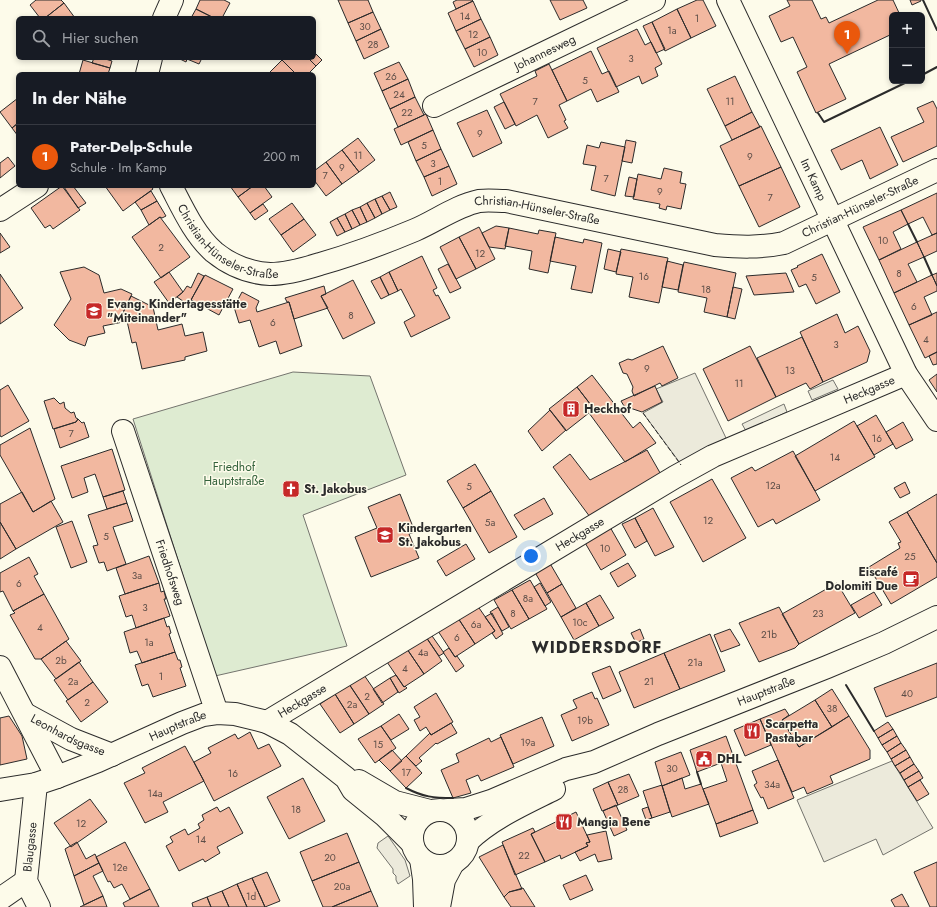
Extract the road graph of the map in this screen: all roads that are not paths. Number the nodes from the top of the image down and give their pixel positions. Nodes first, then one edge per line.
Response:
1 (172, 0) edge
2 (654, 0) edge
3 (728, 0) edge
4 (165, 16) edge
5 (150, 60) edge
6 (148, 72) edge
7 (434, 106) dead end
8 (937, 170) edge
9 (33, 188) edge
10 (172, 188) edge
11 (2, 205) edge
12 (833, 220) junction
13 (906, 374) junction
14 (937, 420) edge
15 (123, 431) dead end
16 (937, 617) edge
17 (0, 667) edge
18 (217, 713) junction
19 (25, 714) junction
20 (267, 722) junction
21 (112, 755) junction
22 (594, 762) junction
23 (57, 777) junction
24 (346, 778) junction
25 (36, 784) junction
26 (0, 790) edge
27 (439, 810) junction
28 (468, 841) junction
29 (416, 851) junction
30 (453, 863) junction
31 (26, 881) junction
32 (0, 899) edge
33 (38, 907) edge
34 (425, 907) edge
35 (438, 907) edge

1 - 4 street
2 - 7 street, Johannesweg
3 - 12 street, Im Kamp
5 - 6 street
8 - 12 street, Christian-Hünseler-Straße
9 - 11 street
10 - 12 street, Christian-Hünseler-Straße
12 - 13 street, Im Kamp
13 - 14 street, Im Kamp
13 - 20 street, Heckgasse
15 - 18 street, Friedhofsweg
16 - 22 street, Hauptstraße
17 - 19 street, Leonhardsgasse
18 - 20 street, Hauptstraße
18 - 21 street, Hauptstraße
19 - 21 street, Leonhardsgasse
19 - 23 street, Leonhardsgasse
20 - 24 street, Hauptstraße
21 - 23 street, Hauptstraße
22 - 27 street, Hauptstraße
22 - 28 street, Hauptstraße
23 - 25 street, Hauptstraße
24 - 27 street, Hauptstraße
24 - 29 street, Hauptstraße
25 - 26 street, Hauptstraße
25 - 31 street, Blaugasse
27 - 28 street
27 - 29 street
28 - 30 street
29 - 30 street
29 - 34 street
30 - 35 street
31 - 32 street
31 - 33 street, Blaugasse

